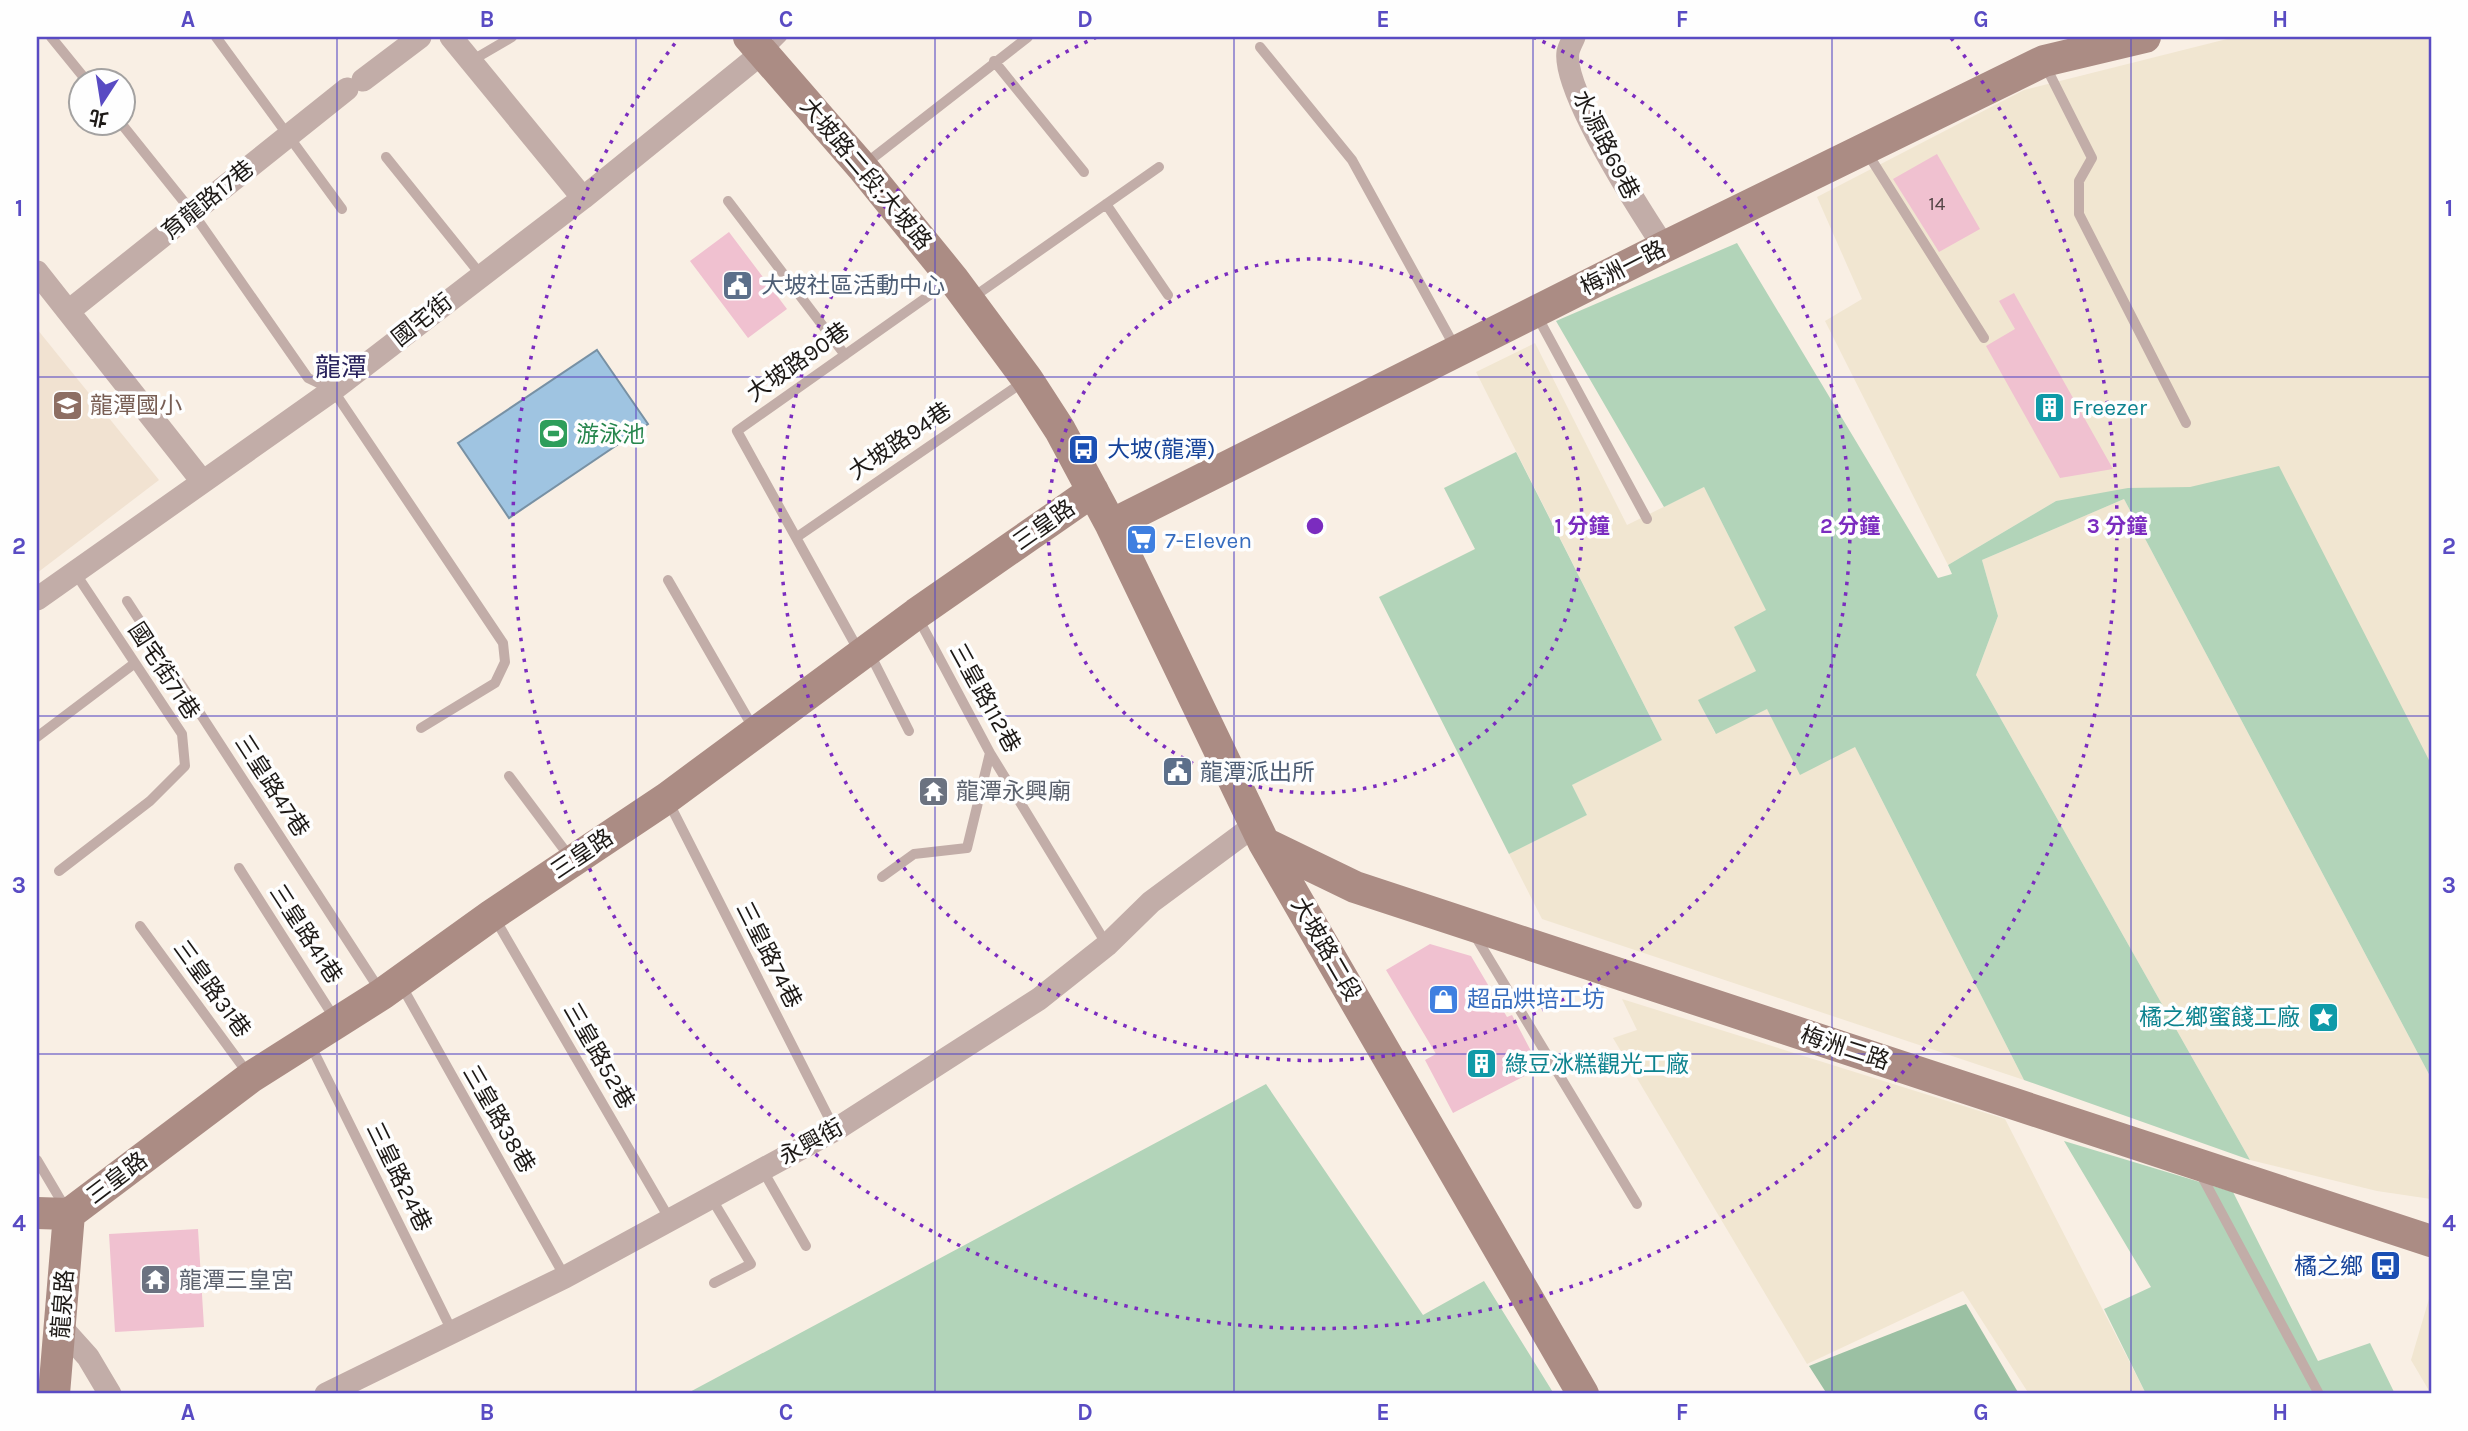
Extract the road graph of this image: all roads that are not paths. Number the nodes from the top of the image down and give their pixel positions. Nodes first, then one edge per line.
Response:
1 (51, 37) edge
2 (216, 37) edge
3 (420, 37) edge
4 (451, 37) edge
5 (512, 37) edge
6 (1028, 37) edge
7 (1574, 37) edge
8 (2145, 37) edge
9 (764, 42) edge
10 (1261, 47) dead end
11 (471, 61) junction
12 (994, 61) junction
13 (2043, 61) junction
14 (75, 66) edge
15 (289, 135) junction
16 (131, 136) edge
17 (1864, 149) junction
18 (386, 158) dead end
19 (862, 167) junction
20 (1159, 167) dead end
21 (1084, 172) dead end
22 (583, 198) junction
23 (728, 201) dead end
24 (1106, 204) junction
25 (342, 209) dead end
26 (193, 213) junction
27 (1664, 247) junction
28 (37, 272) edge
29 (481, 275) junction
30 (961, 290) junction
31 (1168, 295) dead end
32 (70, 310) junction
33 (1535, 312) junction
34 (1984, 338) dead end
35 (1458, 351) junction
36 (845, 355) junction
37 (1027, 379) junction
38 (333, 390) junction
39 (2186, 423) dead end
40 (202, 481) junction
41 (1093, 491) junction
42 (1647, 519) dead end
43 (1111, 525) junction
44 (797, 537) junction
45 (74, 571) junction
46 (668, 580) dead end
47 (37, 599) edge
48 (127, 601) dead end
49 (916, 614) junction
50 (864, 653) junction
51 (135, 663) junction
52 (421, 727) dead end
53 (909, 730) dead end
54 (756, 733) junction
55 (37, 737) edge
56 (990, 753) junction
57 (509, 776) dead end
58 (667, 798) junction
59 (1260, 834) junction
60 (573, 860) junction
61 (239, 868) dead end
62 (59, 872) dead end
63 (881, 877) dead end
64 (492, 915) junction
65 (1469, 925) junction
66 (139, 926) dead end
67 (1107, 945) junction
68 (390, 987) junction
69 (337, 1023) junction
70 (309, 1041) junction
71 (251, 1077) junction
72 (835, 1130) junction
73 (37, 1160) edge
74 (2194, 1162) junction
75 (762, 1168) junction
76 (710, 1196) junction
77 (1637, 1204) dead end
78 (37, 1213) edge
79 (69, 1214) junction
80 (669, 1218) junction
81 (37, 1231) edge
82 (2431, 1241) edge
83 (806, 1246) dead end
84 (565, 1277) junction
85 (714, 1283) dead end
86 (61, 1327) junction
87 (452, 1331) junction
88 (58, 1386) edge
89 (110, 1394) edge
90 (326, 1394) edge
91 (1583, 1394) edge
92 (2319, 1394) edge

1 - 14 lane
2 - 15 lane
3 - 15 street, 育龍路17巷
4 - 11 street
5 - 11 lane
6 - 12 lane
7 - 27 street, 水源路69巷
8 - 13 street, 梅洲一路
9 - 19 street, 大坡路二段;大坡路
9 - 22 street, 國宅街
10 - 35 lane
11 - 22 street
12 - 19 lane
12 - 21 lane
13 - 17 street, 梅洲一路
13 - 39 lane
15 - 25 lane
15 - 26 street, 育龍路17巷
16 - 26 lane
17 - 27 street, 梅洲一路
17 - 34 lane
18 - 29 lane
19 - 30 street, 大坡路二段;大坡路
20 - 24 lane, 大坡路90巷
22 - 29 street, 國宅街
23 - 36 lane
24 - 30 lane, 大坡路90巷
24 - 31 lane
26 - 32 street, 育龍路17巷
26 - 38 lane
27 - 33 street, 梅洲一路
28 - 32 street
29 - 38 street, 國宅街
30 - 36 lane, 大坡路90巷
30 - 37 street, 大坡路二段;大坡路
32 - 40 street
33 - 35 street, 梅洲一路
33 - 42 lane
35 - 43 street, 梅洲一路
36 - 44 lane, 大坡路90巷
37 - 41 street, 大坡路二段;大坡路
37 - 44 lane, 大坡路94巷
38 - 40 street, 國宅街
38 - 52 lane
40 - 45 street, 國宅街
41 - 43 street, 大坡路二段
41 - 49 street, 三皇路
43 - 59 street, 大坡路二段
44 - 50 lane
45 - 47 street, 國宅街
45 - 51 lane, 國宅街71巷
46 - 54 lane
48 - 68 lane, 三皇路47巷
49 - 50 street, 三皇路
49 - 56 lane, 三皇路112巷
50 - 53 lane
50 - 54 street, 三皇路
51 - 55 lane
51 - 62 lane, 國宅街71巷
54 - 58 street, 三皇路
56 - 63 lane
56 - 67 lane, 三皇路112巷
57 - 60 lane
58 - 60 street, 三皇路
58 - 72 lane, 三皇路74巷
59 - 65 street, 梅洲二路
59 - 67 street, 永興街
59 - 91 street, 大坡路二段
60 - 64 street, 三皇路
61 - 69 lane, 三皇路41巷
64 - 68 street, 三皇路
64 - 80 lane, 三皇路52巷
65 - 74 street, 梅洲二路
65 - 77 lane
66 - 71 lane, 三皇路31巷
67 - 72 street, 永興街
68 - 69 street, 三皇路
68 - 84 lane, 三皇路38巷
69 - 70 street, 三皇路
70 - 71 street, 三皇路
70 - 87 lane, 三皇路24巷
71 - 79 street, 三皇路
72 - 75 street, 永興街
73 - 79 lane
74 - 82 street, 梅洲二路
74 - 92 lane
75 - 76 street, 永興街
75 - 83 lane
76 - 80 street, 永興街
76 - 85 lane
78 - 79 street
79 - 81 street
79 - 86 street, 龍泉路
80 - 84 street, 永興街
84 - 87 street, 永興街
86 - 88 street, 龍泉路
86 - 89 street
87 - 90 street, 永興街

